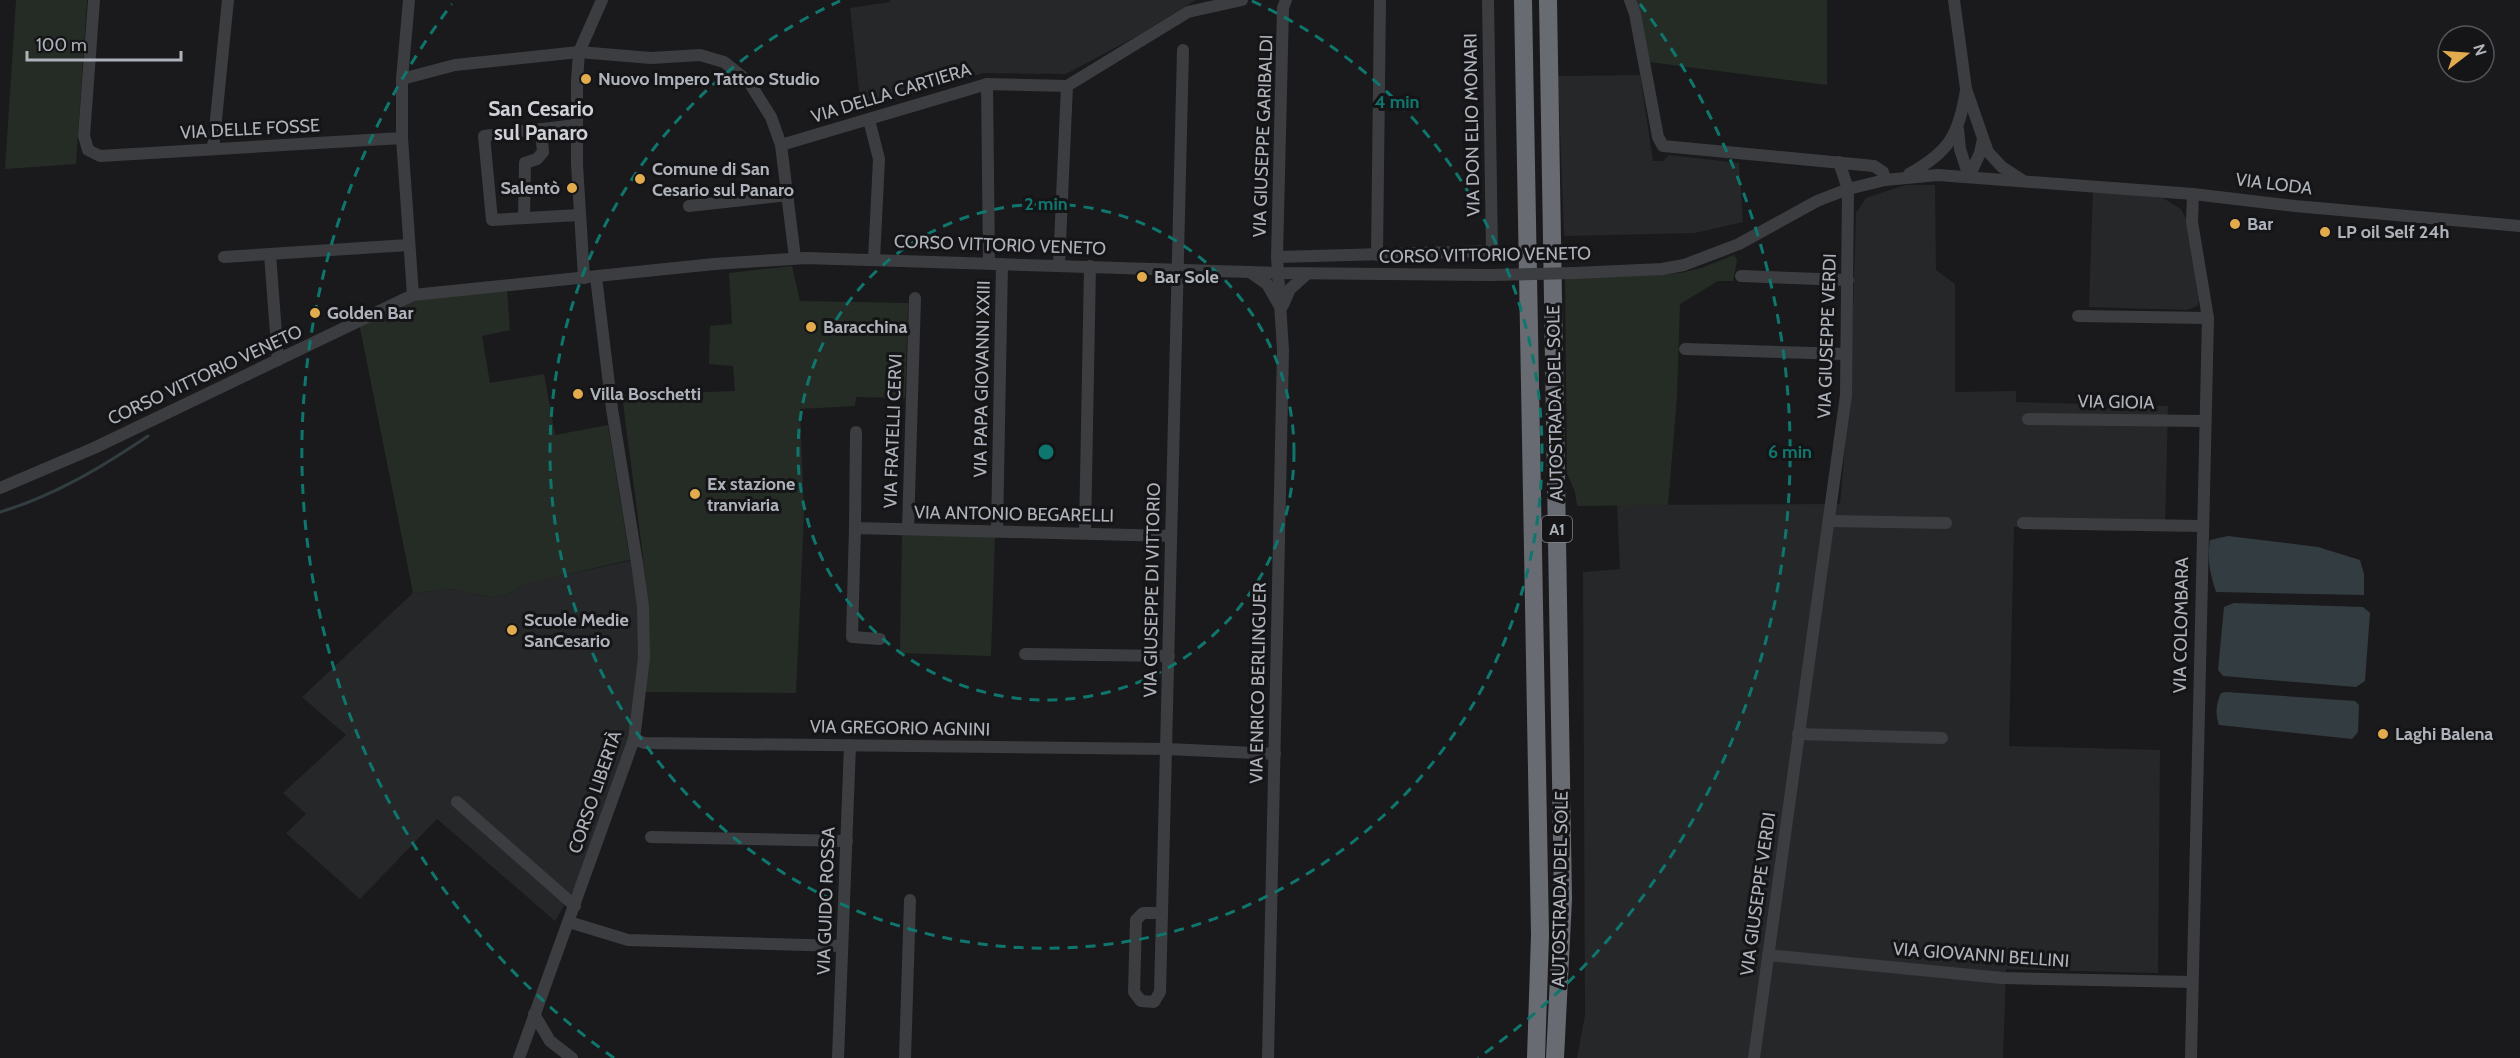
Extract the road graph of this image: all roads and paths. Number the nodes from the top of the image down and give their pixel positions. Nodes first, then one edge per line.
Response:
1 (94, 0) edge
2 (228, 0) edge
3 (409, 0) edge
4 (602, 0) edge
5 (1242, 0) edge
6 (1286, 0) edge
7 (1380, 0) edge
8 (1488, 0) edge
9 (1523, 0) edge
10 (1548, 0) edge
11 (1630, 0) edge
12 (1954, 0) edge
13 (1183, 50) dead end
14 (579, 52) junction
15 (402, 79) junction
16 (987, 84) junction
17 (1067, 86) junction
18 (1966, 89) junction
19 (869, 120) dead end
20 (576, 125) junction
21 (1958, 128) junction
22 (541, 129) junction
23 (402, 138) junction
24 (1983, 138) junction
25 (782, 145) junction
26 (213, 149) junction
27 (1839, 162) junction
28 (1904, 177) junction
29 (1969, 177) junction
30 (1885, 180) junction
31 (2023, 181) junction
32 (1848, 189) junction
33 (2193, 194) junction
34 (788, 195) junction
35 (689, 206) dead end
36 (579, 215) junction
37 (524, 218) junction
38 (2520, 226) edge
39 (408, 245) junction
40 (270, 254) junction
41 (1377, 255) junction
42 (224, 257) dead end
43 (1277, 257) junction
44 (795, 258) junction
45 (874, 260) junction
46 (996, 264) junction
47 (1059, 265) junction
48 (1090, 266) junction
49 (1176, 269) junction
50 (1250, 272) junction
51 (1279, 273) junction
52 (1307, 274) junction
53 (1741, 276) dead end
54 (590, 278) junction
55 (1848, 280) junction
56 (413, 296) junction
57 (915, 298) dead end
58 (1281, 309) junction
59 (2078, 316) dead end
60 (2208, 318) junction
61 (1685, 349) dead end
62 (1846, 354) junction
63 (278, 360) junction
64 (2028, 419) dead end
65 (2204, 422) junction
66 (856, 432) dead end
67 (0, 488) edge
68 (1829, 521) junction
69 (1946, 523) dead end
70 (2023, 523) dead end
71 (2202, 526) junction
72 (855, 528) junction
73 (908, 529) junction
74 (997, 531) junction
75 (1085, 534) junction
76 (1171, 536) junction
77 (880, 639) dead end
78 (1025, 654) dead end
79 (1169, 656) junction
80 (1798, 734) junction
81 (1942, 738) dead end
82 (634, 739) junction
83 (850, 745) junction
84 (1167, 749) junction
85 (1275, 754) junction
86 (457, 802) dead end
87 (651, 837) dead end
88 (847, 841) junction
89 (910, 900) dead end
90 (575, 906) junction
91 (1162, 913) junction
92 (569, 922) junction
93 (842, 946) junction
94 (1768, 954) junction
95 (2192, 982) junction
96 (534, 1014) junction
97 (550, 1041) junction
98 (521, 1052) edge
99 (1758, 1057) edge
100 (532, 1058) edge
101 (572, 1058) edge
102 (838, 1058) edge
103 (905, 1058) edge
104 (1268, 1058) edge
105 (1536, 1058) edge
106 (1556, 1058) edge
107 (2191, 1058) edge

1 - 26 street, VIA DELLE FOSSE
2 - 26 street
3 - 15 street
4 - 14 street, CORSO LIBERTÀ
5 - 17 street
6 - 43 street, VIA GIUSEPPE GARIBALDI
7 - 41 street
8 - 41 street, VIA DON ELIO MONARI
9 - 105 highway, AUTOSTRADA DEL SOLE / A1
10 - 106 highway, AUTOSTRADA DEL SOLE / A1
11 - 27 street
12 - 18 street
13 - 49 street, VIA GIUSEPPE DI VITTORIO
14 - 15 street
14 - 20 street, CORSO LIBERTÀ
14 - 25 street
15 - 23 street
16 - 17 street, VIA DELLA CARTIERA
16 - 25 street, VIA DELLA CARTIERA
16 - 46 street, VIA PAPA GIOVANNI XXIII
17 - 47 street
18 - 21 street
18 - 24 street
19 - 45 street
20 - 22 street
20 - 36 street, CORSO LIBERTÀ
21 - 28 street
21 - 29 street
22 - 37 street
22 - 37 street
23 - 26 street, VIA DELLE FOSSE
23 - 39 street
24 - 29 street
24 - 31 street
25 - 34 street
27 - 30 street
27 - 32 street, VIA GIUSEPPE VERDI
28 - 29 street, CORSO VITTORIO VENETO
28 - 30 street, CORSO VITTORIO VENETO
29 - 31 street, CORSO VITTORIO VENETO
30 - 32 street, CORSO VITTORIO VENETO
31 - 33 street, VIA LODA
32 - 52 street, CORSO VITTORIO VENETO, bridge
32 - 55 street, VIA GIUSEPPE VERDI
33 - 38 street, VIA LODA
33 - 60 street, VIA COLOMBARA
34 - 35 street
34 - 44 street
36 - 37 street
36 - 54 street, CORSO LIBERTÀ
39 - 40 street
39 - 56 street
40 - 42 street
40 - 63 street
41 - 43 street, VIA DON ELIO MONARI
43 - 51 street, VIA GIUSEPPE GARIBALDI
44 - 45 street, CORSO VITTORIO VENETO
44 - 54 street, CORSO VITTORIO VENETO
45 - 46 street, CORSO VITTORIO VENETO
46 - 47 street, CORSO VITTORIO VENETO
46 - 74 street, VIA PAPA GIOVANNI XXIII
47 - 48 street, CORSO VITTORIO VENETO
48 - 49 street, CORSO VITTORIO VENETO
48 - 75 street
49 - 50 street, CORSO VITTORIO VENETO
49 - 76 street, VIA GIUSEPPE DI VITTORIO
50 - 51 street, CORSO VITTORIO VENETO
50 - 58 street, VIA ENRICO BERLINGUER
51 - 52 street, CORSO VITTORIO VENETO
51 - 58 street, VIA ENRICO BERLINGUER
52 - 58 street
53 - 55 street
54 - 56 street, CORSO VITTORIO VENETO
54 - 82 street, CORSO LIBERTÀ
55 - 62 street, VIA GIUSEPPE VERDI
56 - 63 street, CORSO VITTORIO VENETO
57 - 73 street, VIA FRATELLI CERVI
58 - 85 street, VIA ENRICO BERLINGUER
59 - 60 street
60 - 65 street, VIA COLOMBARA
61 - 62 street
62 - 68 street, VIA GIUSEPPE VERDI
63 - 67 street, CORSO VITTORIO VENETO
64 - 65 street, VIA GIOIA
65 - 71 street, VIA COLOMBARA
66 - 72 street
68 - 69 street
68 - 80 street, VIA GIUSEPPE VERDI
70 - 71 street
71 - 95 street, VIA COLOMBARA
72 - 73 street, VIA ANTONIO BEGARELLI
72 - 77 street
73 - 74 street, VIA ANTONIO BEGARELLI
74 - 75 street, VIA ANTONIO BEGARELLI
75 - 76 street, VIA ANTONIO BEGARELLI
76 - 79 street, VIA GIUSEPPE DI VITTORIO
78 - 79 street
79 - 84 street, VIA GIUSEPPE DI VITTORIO
80 - 81 street
80 - 94 street, VIA GIUSEPPE VERDI
82 - 83 street, VIA GREGORIO AGNINI
82 - 90 street, CORSO LIBERTÀ
83 - 84 street, VIA GREGORIO AGNINI
83 - 88 street, VIA GUIDO ROSSA
84 - 85 street, VIA GREGORIO AGNINI
84 - 91 street, VIA GIUSEPPE DI VITTORIO
85 - 104 street, VIA ENRICO BERLINGUER
86 - 90 street
87 - 88 street
88 - 93 street, VIA GUIDO ROSSA
89 - 103 street
90 - 92 street, CORSO LIBERTÀ
91 - 91 street, VIA GIUSEPPE DI VITTORIO
92 - 93 street
92 - 96 street, CORSO LIBERTÀ
93 - 102 street, VIA GUIDO ROSSA
94 - 95 street, VIA GIOVANNI BELLINI
94 - 99 street, VIA GIUSEPPE VERDI
95 - 107 street, VIA COLOMBARA
96 - 97 street
96 - 98 street, CORSO LIBERTÀ
97 - 98 street
97 - 101 street
98 - 100 street

